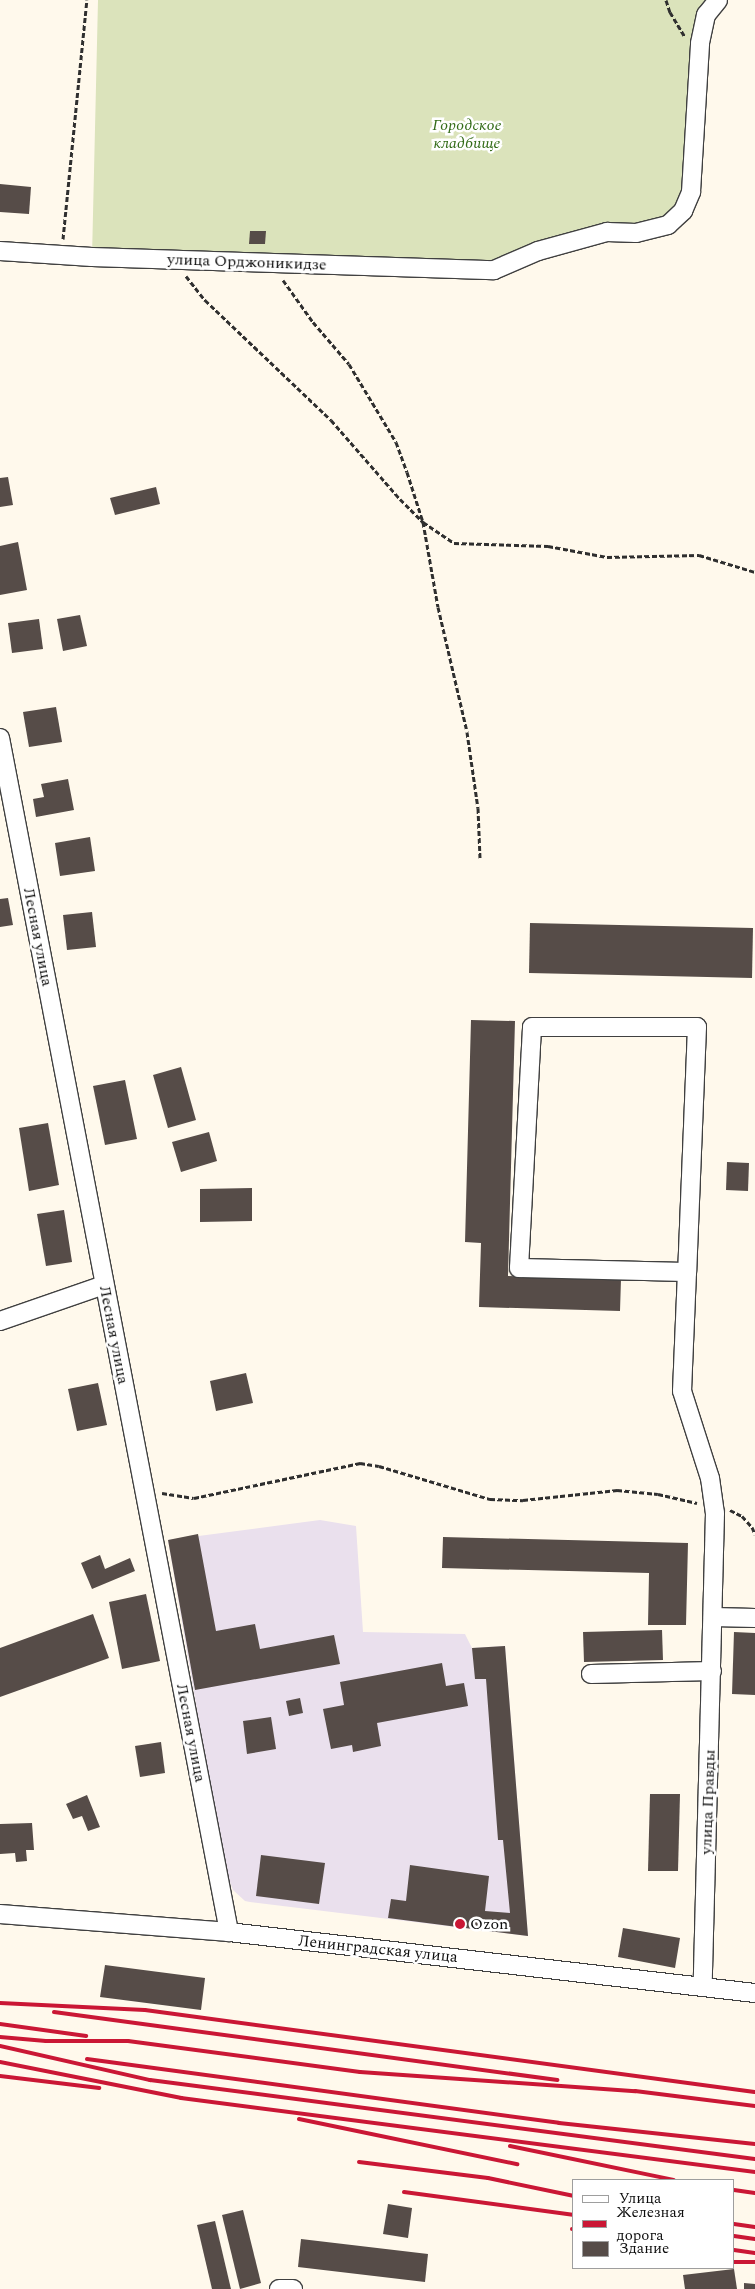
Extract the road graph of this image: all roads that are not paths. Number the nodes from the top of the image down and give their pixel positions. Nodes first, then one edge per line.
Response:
1 (718, 0) edge
2 (0, 251) edge
3 (0, 738) edge
4 (687, 1272) junction
5 (104, 1285) junction
6 (0, 1321) edge
7 (713, 1617) junction
8 (755, 1618) edge
9 (712, 1671) junction
10 (590, 1674) dead end
11 (0, 1914) edge
12 (229, 1932) junction
13 (703, 1986) junction
14 (755, 1993) edge

1 - 2 street, улица Орджоникидзе
3 - 5 street, Лесная улица
4 - 4 street, улица Правды
4 - 7 street, улица Правды
5 - 6 street
5 - 12 street, Лесная улица
7 - 8 street
7 - 9 street, улица Правды
9 - 10 street
9 - 13 street, улица Правды
11 - 12 street, Ленинградская улица
12 - 13 street, Ленинградская улица
13 - 14 street, Ленинградская улица

